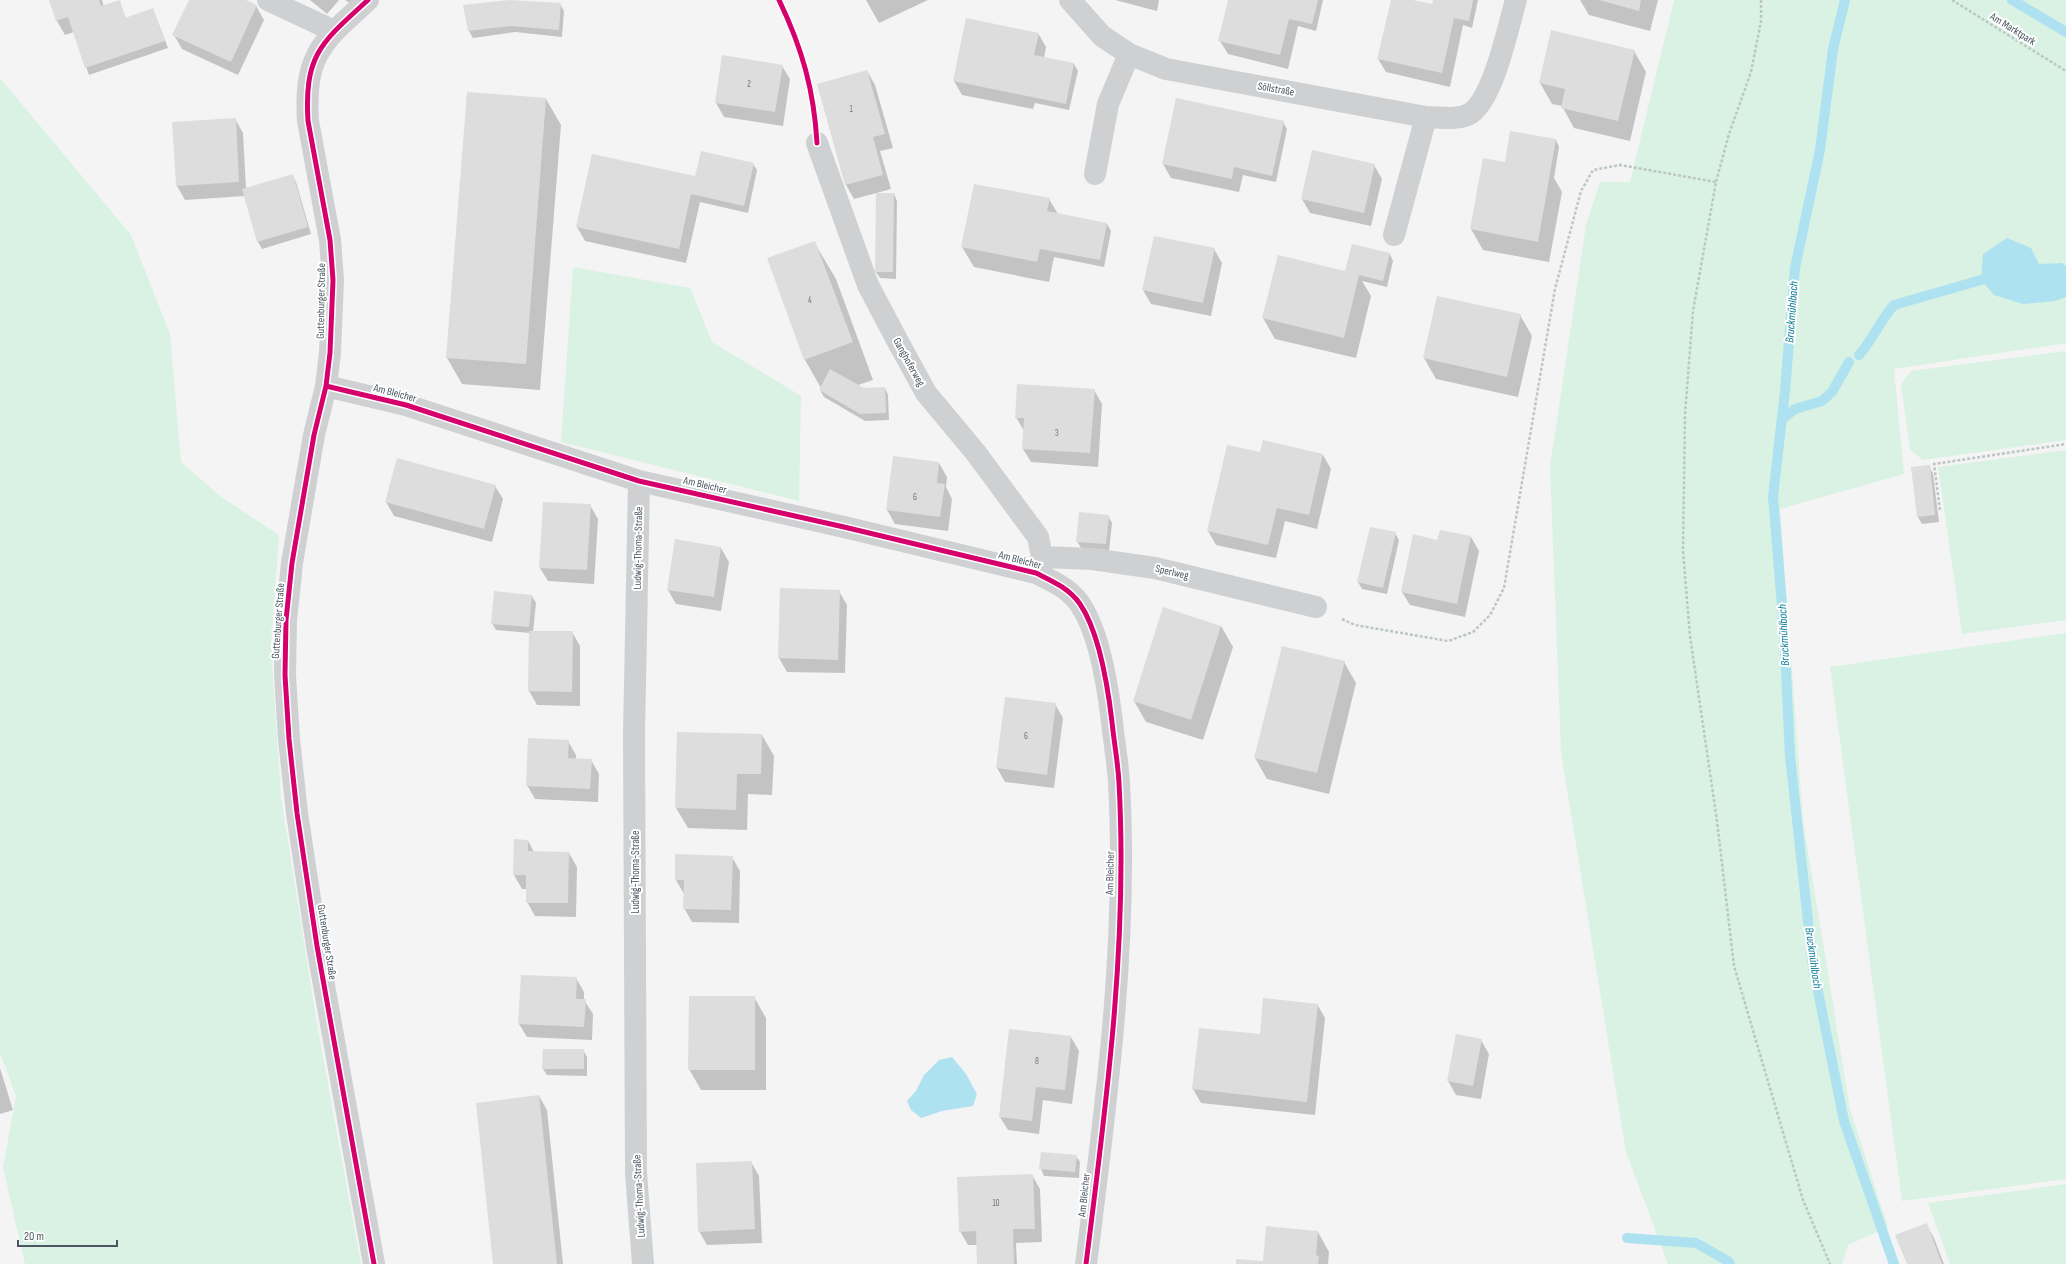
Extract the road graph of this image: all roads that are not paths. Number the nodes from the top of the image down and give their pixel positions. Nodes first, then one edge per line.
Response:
1 (268, 0) edge
2 (368, 0) edge
3 (1070, 0) edge
4 (1516, 0) edge
5 (334, 31) junction
6 (1129, 54) junction
7 (1426, 117) junction
8 (817, 143) dead end
9 (1095, 174) dead end
10 (1394, 235) dead end
11 (326, 386) junction
12 (639, 481) junction
13 (1039, 565) junction
14 (1316, 607) road end
15 (374, 1264) edge
16 (643, 1264) edge
17 (1086, 1264) edge

1 - 5 street
2 - 5 street, Guttenburger Straße
3 - 6 street, Söllstraße
4 - 7 street, Söllstraße
5 - 11 street, Guttenburger Straße
6 - 7 street, Söllstraße
6 - 9 street
7 - 10 street
8 - 13 street, Ganghoferweg
11 - 12 street, Am Bleicher
11 - 15 street, Guttenburger Straße
12 - 13 street, Am Bleicher
12 - 16 street, Ludwig-Thoma-Straße
13 - 14 street, Sperlweg
13 - 17 street, Am Bleicher

